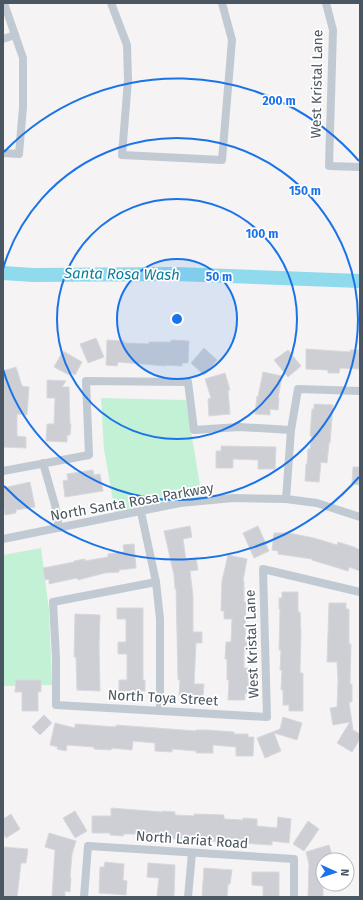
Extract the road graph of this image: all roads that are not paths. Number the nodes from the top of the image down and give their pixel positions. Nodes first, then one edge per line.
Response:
1 (4, 3) edge
2 (111, 3) edge
3 (222, 3) edge
4 (326, 3) edge
5 (15, 35) junction
6 (3, 39) edge
7 (3, 154) edge
8 (360, 167) edge
9 (360, 391) edge
10 (291, 430) junction
11 (43, 464) junction
12 (3, 471) edge
13 (286, 499) junction
14 (141, 512) junction
15 (360, 517) edge
16 (59, 528) junction
17 (3, 539) edge
18 (156, 582) junction
19 (360, 592) edge
20 (160, 711) junction
21 (267, 717) joint
22 (192, 853) junction
23 (84, 897) edge
24 (188, 897) edge
25 (294, 897) edge

1 - 5 street
2 - 3 street
4 - 8 street, West Kristal Lane
5 - 6 street
5 - 7 street
9 - 10 street
10 - 11 street
10 - 13 street
11 - 12 street
11 - 16 street
13 - 14 street, North Santa Rosa Parkway
13 - 15 street, North Santa Rosa Parkway
14 - 16 street, North Santa Rosa Parkway
14 - 18 street
16 - 17 street, North Santa Rosa Parkway
18 - 20 street
18 - 20 street, North Toya Street
19 - 21 street, West Kristal Lane
20 - 21 street, North Toya Street
22 - 23 street, North Lariat Road
22 - 24 street
22 - 25 street, North Lariat Road

